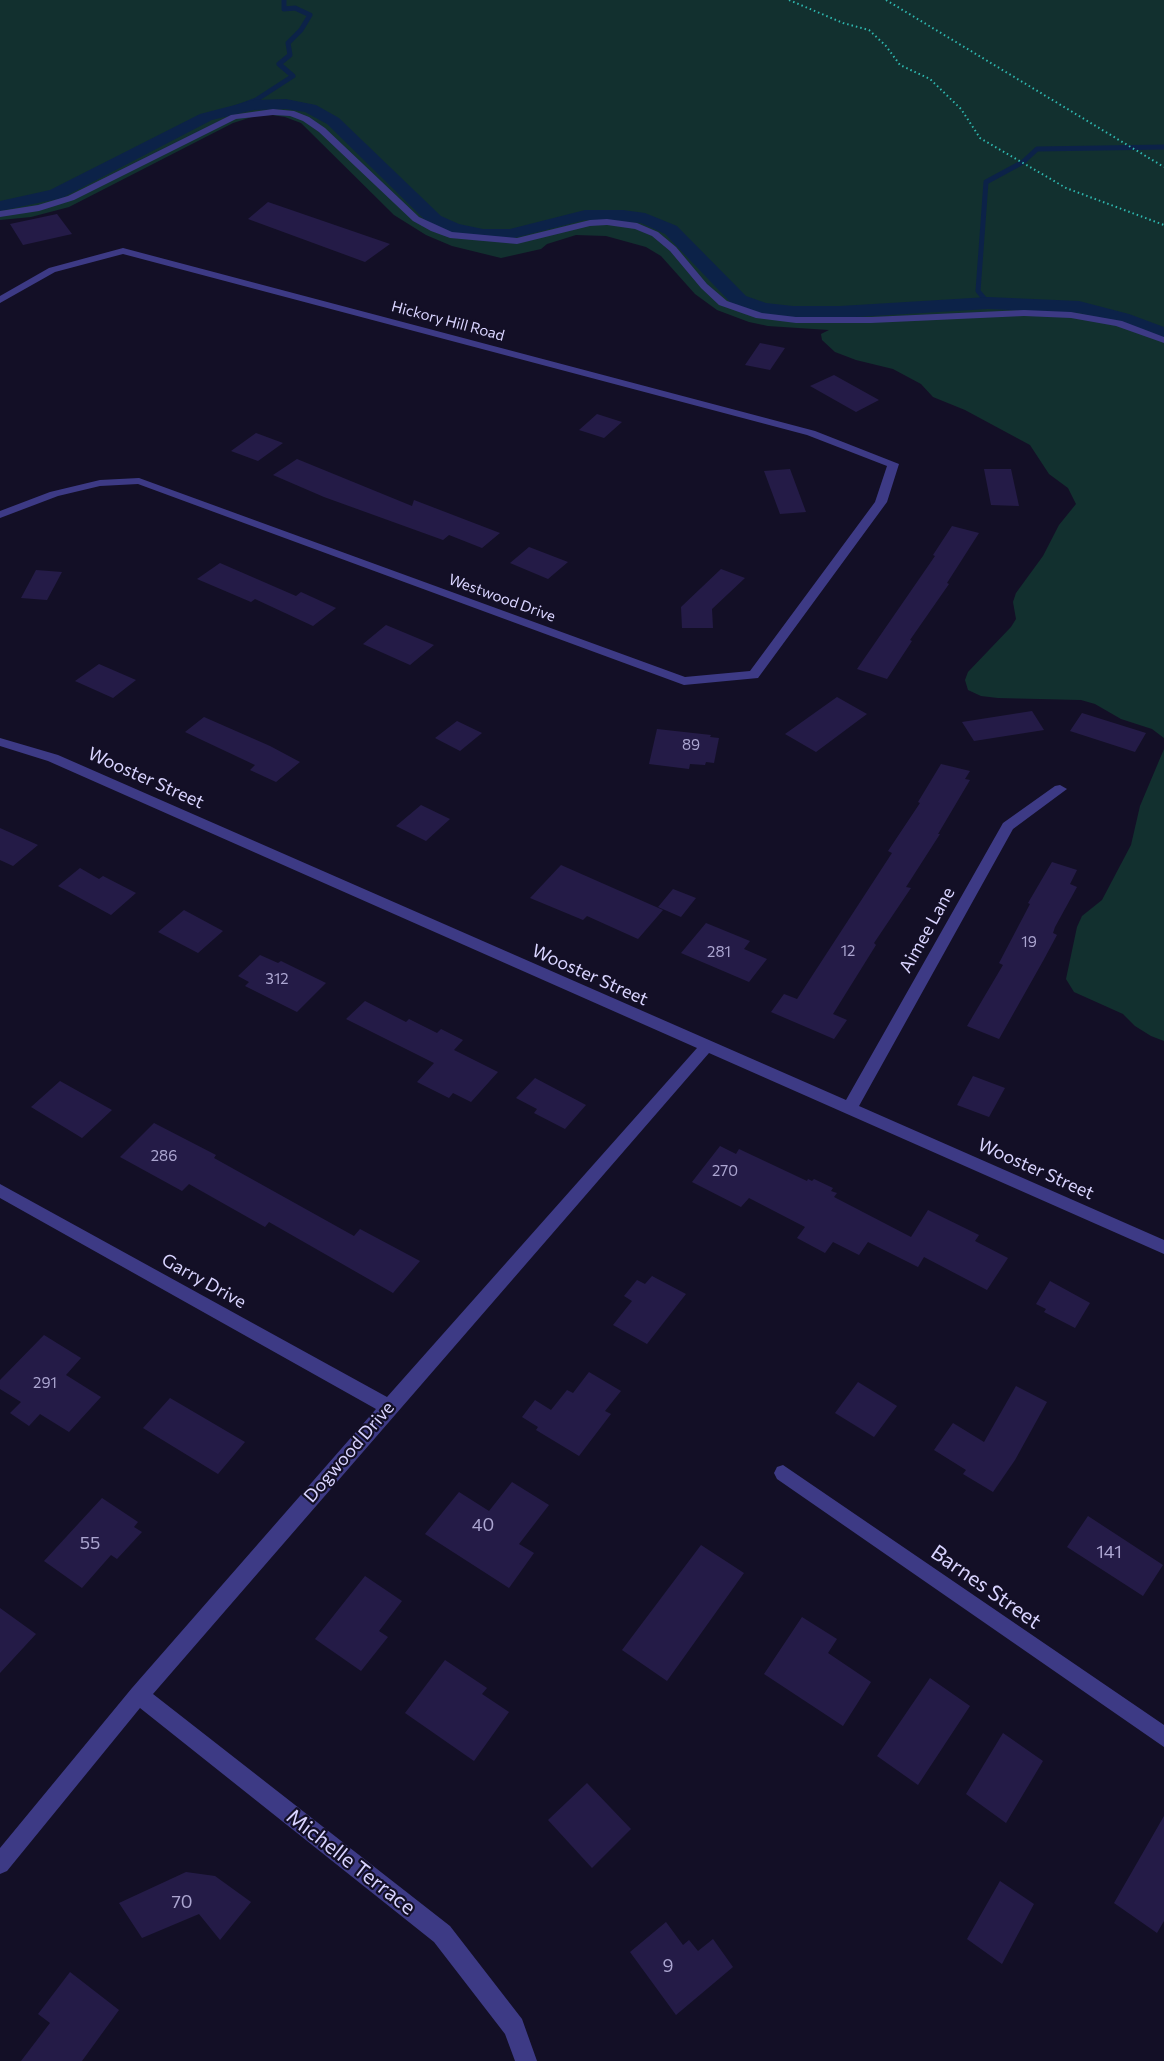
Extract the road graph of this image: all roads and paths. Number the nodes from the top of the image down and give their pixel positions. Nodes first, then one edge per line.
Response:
1 (789, 0) edge
2 (886, 0) edge
3 (1164, 167) edge
4 (0, 214) edge
5 (1164, 225) edge
6 (0, 300) edge
7 (1164, 340) edge
8 (893, 464) joint
9 (0, 515) edge
10 (0, 742) edge
11 (1060, 789) dead end
12 (706, 1047) junction
13 (849, 1109) junction
14 (0, 1190) edge
15 (1164, 1247) edge
16 (389, 1407) junction
17 (783, 1473) dead end
18 (139, 1695) junction
19 (1164, 1737) edge
20 (0, 1864) edge
21 (526, 2061) edge

1 - 5 path
2 - 3 path
4 - 7 street
6 - 8 street, Hickory Hill Road
8 - 9 street, Westwood Drive
10 - 12 street, Wooster Street
11 - 13 street, Aimee Lane
12 - 13 street, Wooster Street
12 - 16 street, Dogwood Drive
13 - 15 street, Wooster Street
14 - 16 street, Garry Drive
16 - 18 street, Dogwood Drive
17 - 19 street, Barnes Street
18 - 20 street, Dogwood Drive
18 - 21 street, Michelle Terrace

